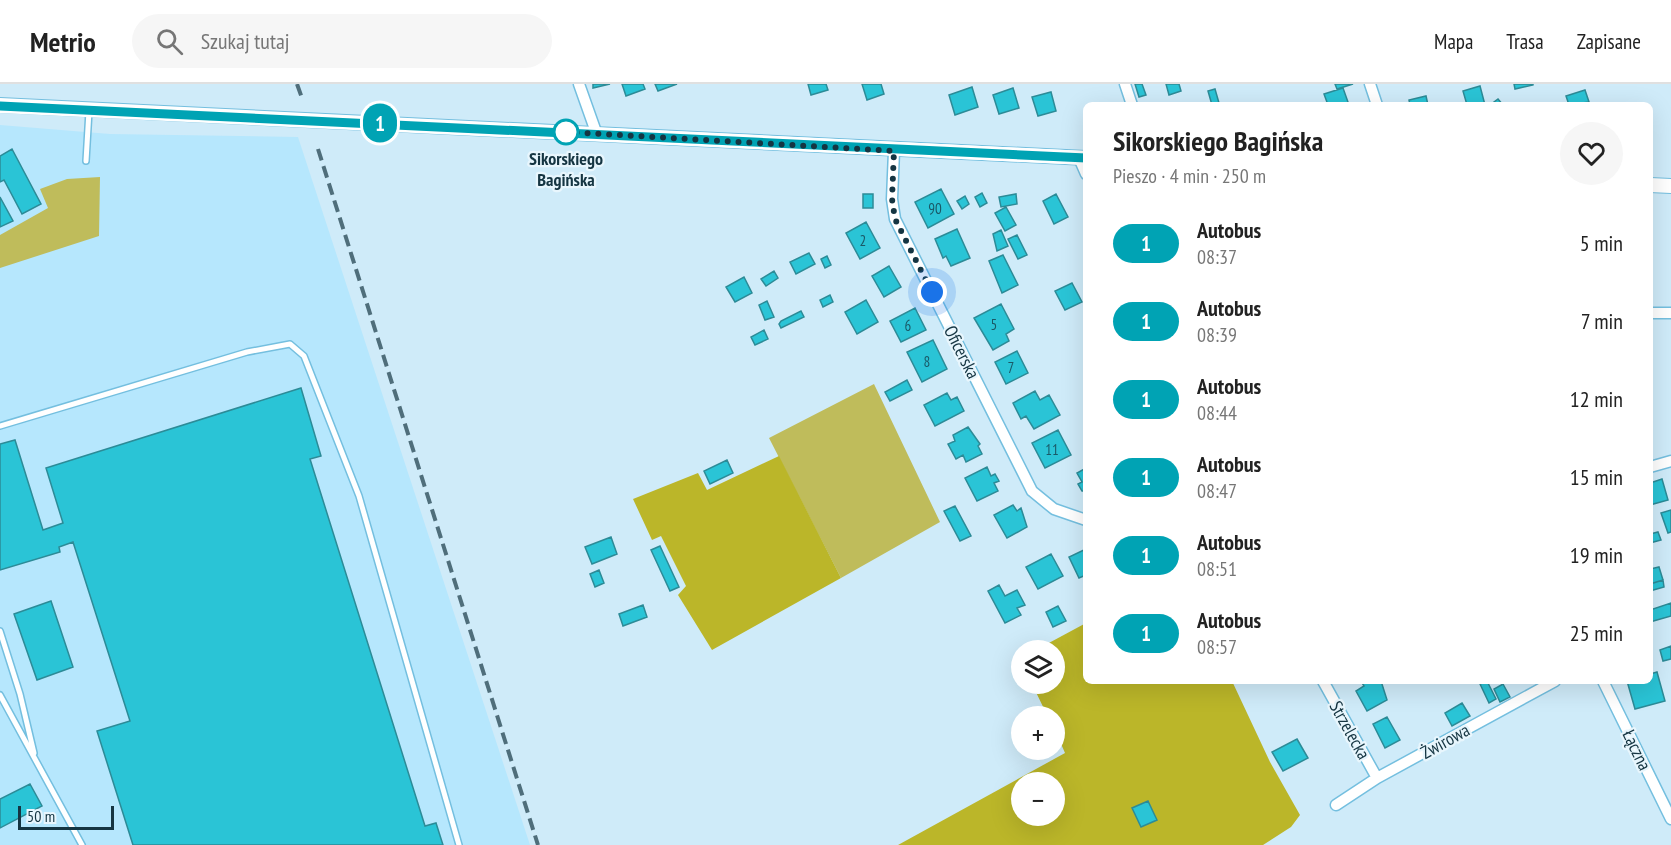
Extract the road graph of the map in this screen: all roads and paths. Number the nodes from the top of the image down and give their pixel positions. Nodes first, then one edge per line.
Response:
1 (579, 84) edge
2 (1125, 84) edge
3 (1370, 84) edge
4 (1131, 102) edge
5 (1376, 102) edge
6 (0, 105) edge
7 (89, 110) junction
8 (596, 132) junction
9 (894, 151) junction
10 (1083, 158) edge
11 (86, 161) dead end
12 (1653, 185) edge
13 (1671, 186) edge
14 (1653, 313) edge
15 (1671, 313) edge
16 (0, 426) edge
17 (1671, 461) edge
18 (1653, 466) edge
19 (1083, 519) edge
20 (0, 631) edge
21 (1325, 684) edge
22 (1550, 684) edge
23 (1604, 684) edge
24 (0, 695) edge
25 (36, 760) junction
26 (1377, 778) junction
27 (1336, 805) dead end
28 (1671, 819) edge
29 (82, 845) edge
30 (459, 845) edge

1 - 8 street
2 - 4 street
3 - 5 street
6 - 7 street
7 - 8 street
7 - 11 lane
8 - 9 street
9 - 10 street
9 - 19 street, Oficerska
12 - 13 street
14 - 15 street
16 - 30 lane
17 - 18 street
20 - 25 lane
21 - 26 street, Strzelecka
22 - 26 street, Żwirowa
23 - 28 street, Łączna
24 - 25 lane
25 - 29 lane
26 - 27 street, Żwirowa

